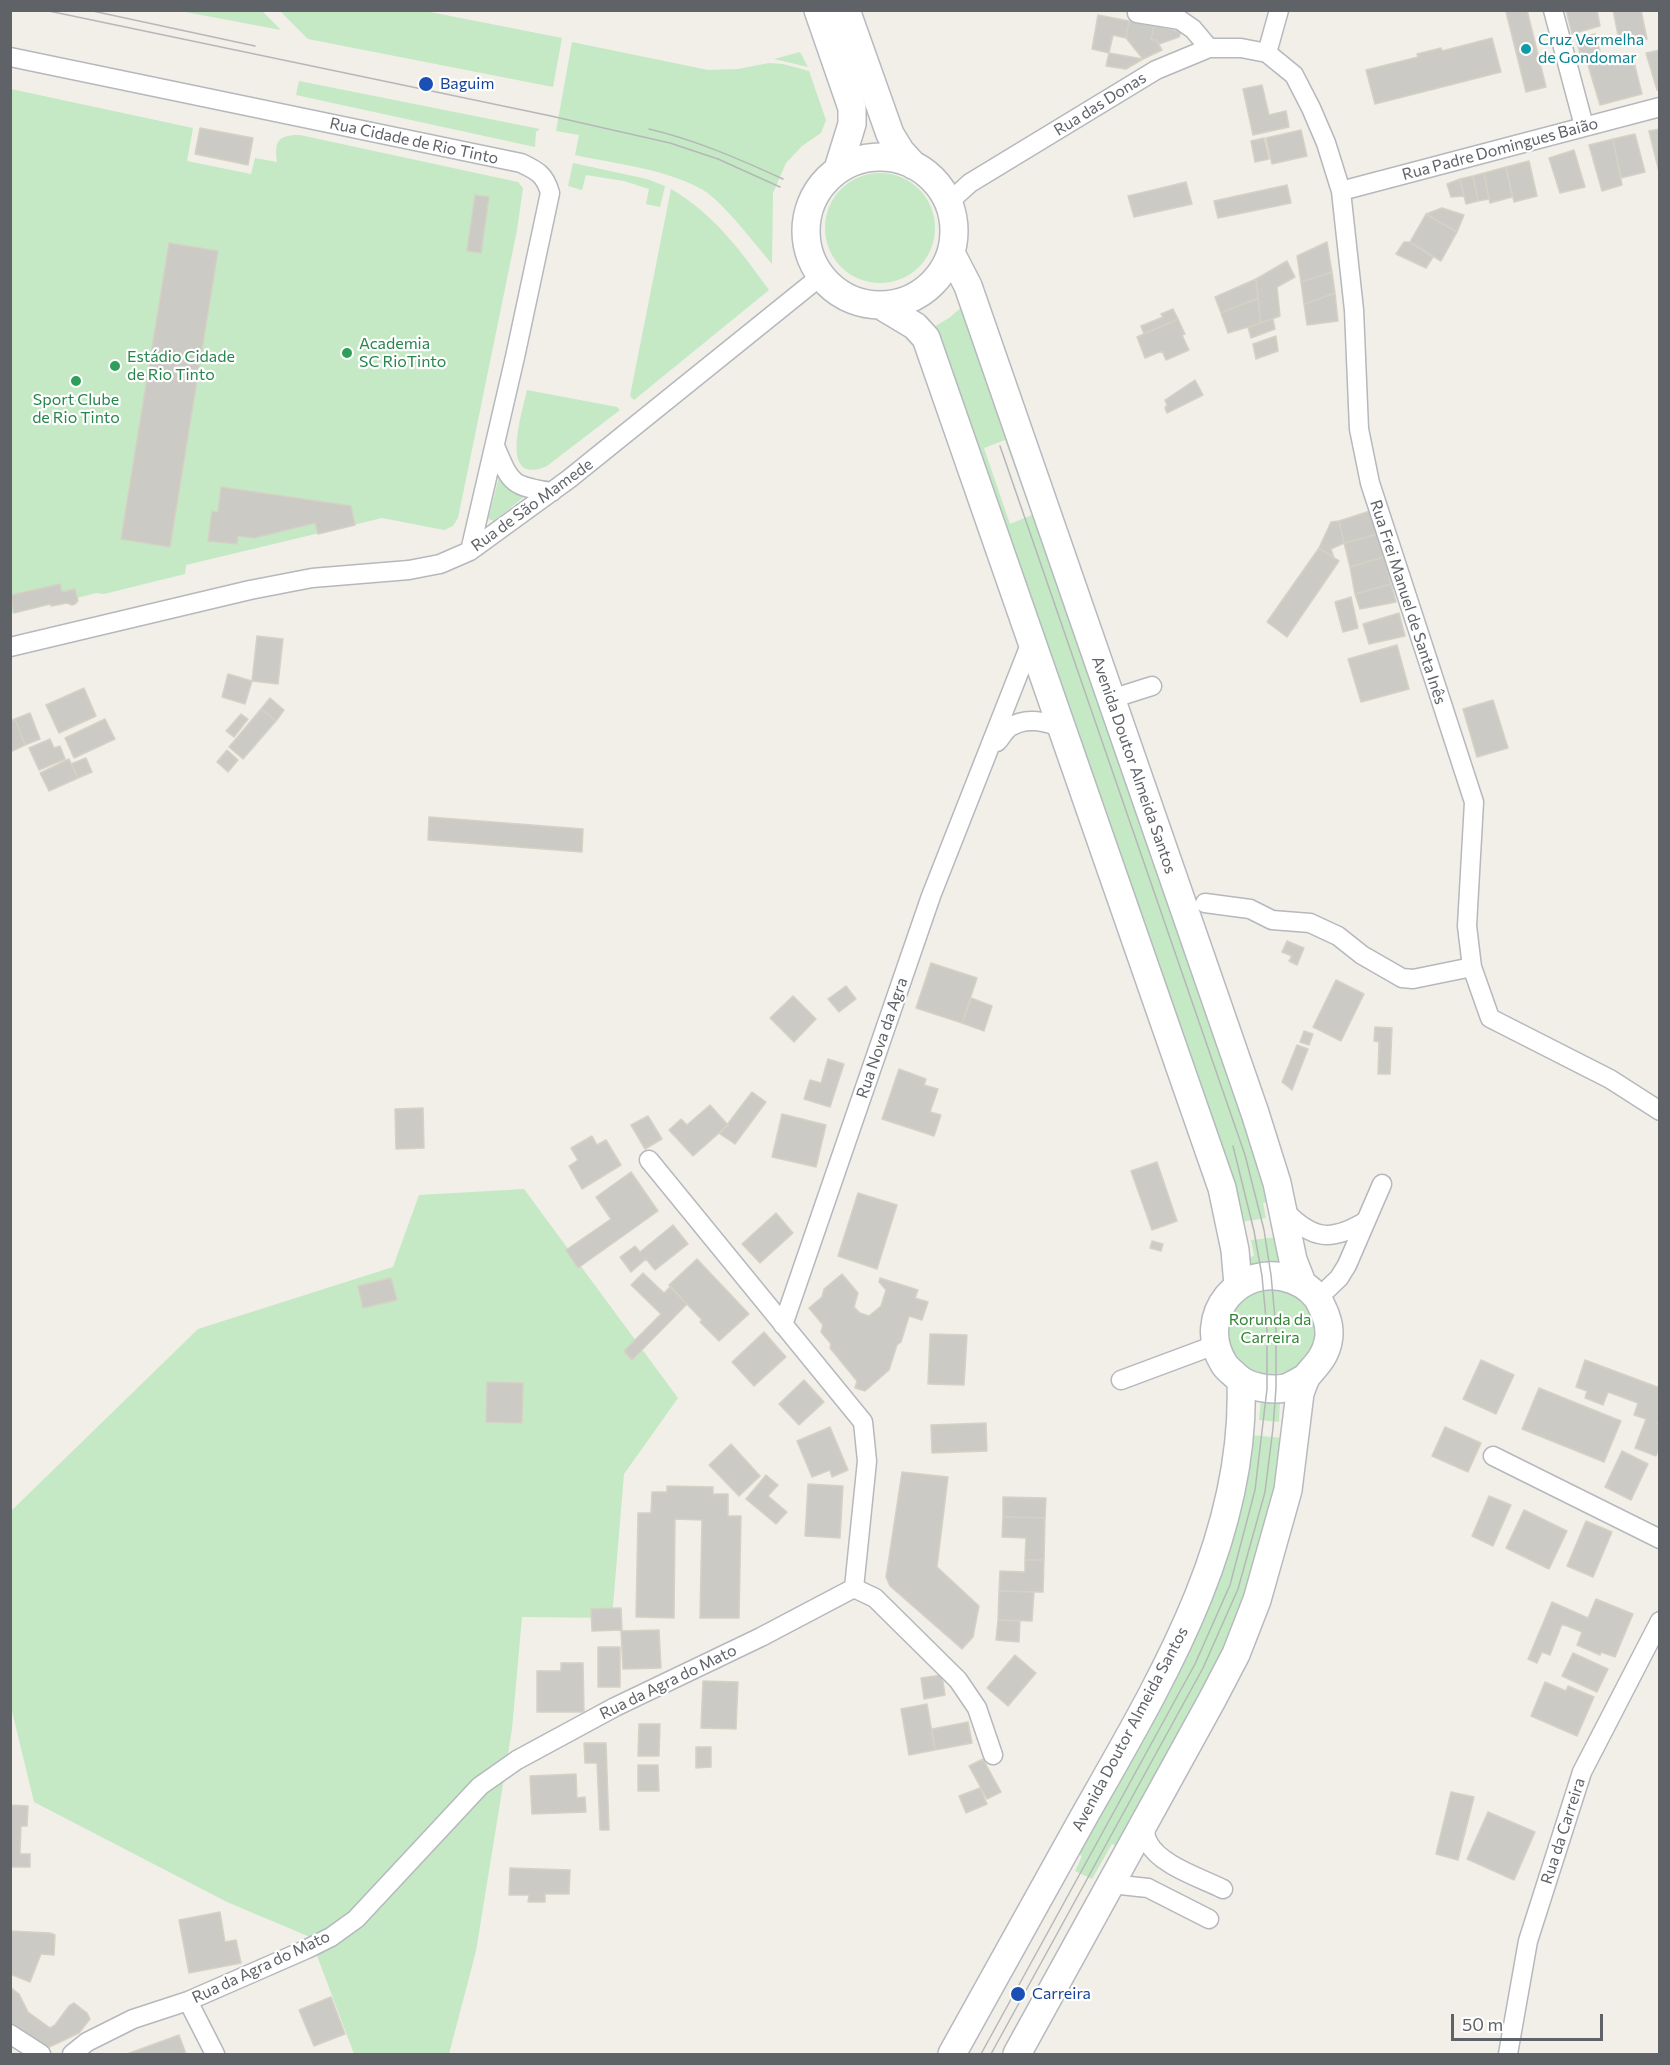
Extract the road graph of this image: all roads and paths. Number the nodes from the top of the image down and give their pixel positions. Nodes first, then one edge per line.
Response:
1 (818, 10) edge
2 (846, 10) edge
3 (1279, 10) edge
4 (1553, 10) edge
5 (1137, 13) dead end
6 (1209, 48) junction
7 (1267, 52) junction
8 (10, 57) edge
9 (1659, 107) edge
10 (1584, 126) junction
11 (913, 165) junction
12 (838, 169) junction
13 (1341, 191) junction
14 (948, 202) junction
15 (951, 253) junction
16 (821, 276) junction
17 (880, 305) junction
18 (495, 446) junction
19 (552, 492) junction
20 (470, 551) junction
21 (1031, 642) junction
22 (10, 647) edge
23 (1152, 686) dead end
24 (1111, 699) junction
25 (1063, 728) junction
26 (988, 753) junction
27 (1205, 903) dead end
28 (1472, 967) junction
29 (1659, 1111) edge
30 (650, 1160) dead end
31 (1382, 1184) dead end
32 (1282, 1209) junction
33 (1366, 1221) junction
34 (1238, 1285) junction
35 (1310, 1291) junction
36 (783, 1325) junction
37 (1215, 1345) junction
38 (1305, 1378) junction
39 (1121, 1380) dead end
40 (1241, 1381) junction
41 (1493, 1456) dead end
42 (1659, 1539) edge
43 (854, 1587) junction
44 (1659, 1621) edge
45 (993, 1755) dead end
46 (1145, 1824) junction
47 (1111, 1884) junction
48 (1223, 1889) dead end
49 (1209, 1919) dead end
50 (188, 2001) junction
51 (10, 2034) edge
52 (41, 2055) edge
53 (72, 2055) edge
54 (215, 2055) edge
55 (952, 2055) edge
56 (1017, 2055) edge
57 (1508, 2055) edge

1 - 12 main road
2 - 11 main road
3 - 7 street
4 - 10 street
5 - 6 street
6 - 7 street, Rua das Donas
6 - 14 street, Rua das Donas
7 - 13 street, Rua Frei Manuel de Santa Inês
8 - 18 street, Rua Cidade de Rio Tinto
9 - 10 street, Rua Padre Domingues Baião
10 - 13 street, Rua Padre Domingues Baião
11 - 12 main road
11 - 14 main road
12 - 16 main road
13 - 28 street, Rua Frei Manuel de Santa Inês
14 - 15 main road
15 - 17 main road
15 - 24 main road, Avenida Doutor Almeida Santos
16 - 17 main road
16 - 19 street, Rua de São Mamede
17 - 21 main road
18 - 19 street
18 - 20 street, Rua Cidade de Rio Tinto
19 - 20 street, Rua de São Mamede
20 - 22 street, Rua de São Mamede
21 - 25 main road
21 - 26 street, Rua Nova da Agra
23 - 24 street
24 - 32 main road, Avenida Doutor Almeida Santos
25 - 26 street, Rua Nova da Agra
25 - 34 main road
26 - 36 street, Rua Nova da Agra
27 - 28 street
28 - 29 street, Rua Frei Manuel de Santa Inês
30 - 36 street
31 - 33 street
32 - 33 street
32 - 35 main road, Avenida Doutor Almeida Santos
33 - 35 street
34 - 35 main road
34 - 37 main road
35 - 38 main road
36 - 43 street
37 - 39 street
37 - 40 main road
38 - 40 main road
38 - 46 main road
40 - 55 main road, Avenida Doutor Almeida Santos
41 - 42 street
43 - 45 street
43 - 50 street, Rua da Agra do Mato
44 - 57 street, Rua da Carreira
46 - 47 main road
46 - 48 street
47 - 49 street
47 - 56 main road
50 - 53 street, Rua da Agra do Mato
50 - 54 street
51 - 52 street

